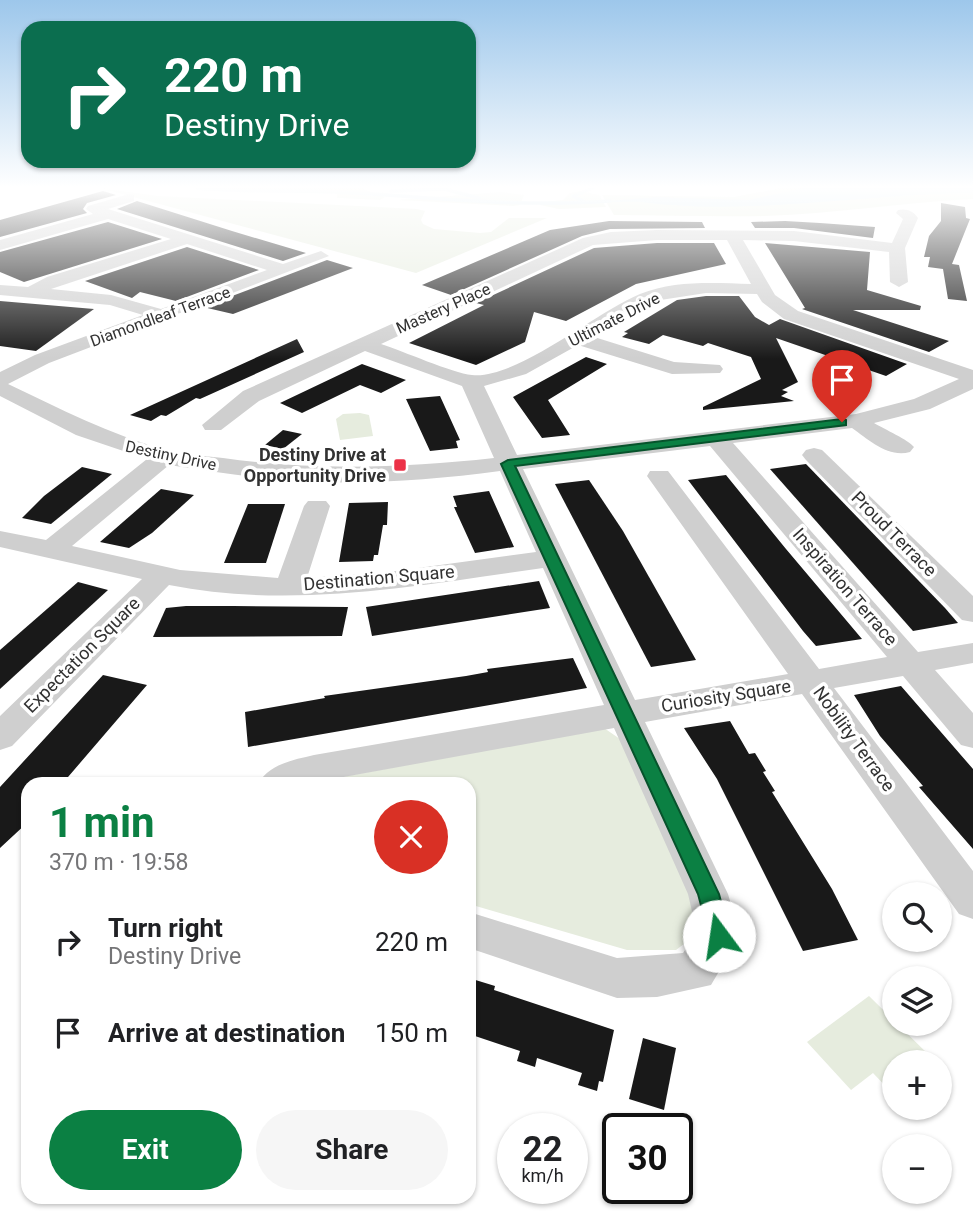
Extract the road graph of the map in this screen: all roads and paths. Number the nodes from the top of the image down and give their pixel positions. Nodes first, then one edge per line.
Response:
1 (167, 245) edge
2 (206, 245) edge
3 (582, 245) edge
4 (738, 245) edge
5 (874, 245) edge
6 (898, 245) edge
7 (897, 248) junction
8 (321, 256) dead end
9 (284, 270) junction
10 (899, 282) dead end
11 (765, 289) junction
12 (0, 290) edge
13 (31, 293) junction
14 (163, 315) junction
15 (576, 338) junction
16 (363, 344) junction
17 (0, 362) edge
18 (23, 367) junction
19 (713, 369) dead end
20 (973, 379) edge
21 (0, 380) edge
22 (471, 382) junction
23 (0, 388) edge
24 (856, 421) junction
25 (213, 425) dead end
26 (716, 438) junction
27 (902, 447) dead end
28 (814, 455) dead end
29 (164, 457) junction
30 (508, 464) junction
31 (659, 476) dead end
32 (317, 506) dead end
33 (0, 539) edge
34 (51, 549) junction
35 (552, 558) junction
36 (164, 574) junction
37 (290, 586) junction
38 (973, 613) edge
39 (973, 653) edge
40 (911, 664) junction
41 (812, 682) junction
42 (624, 713) junction
43 (973, 736) edge
44 (0, 737) edge
45 (288, 777) edge
46 (973, 902) edge
47 (476, 932) edge

1 - 13 street
2 - 9 street
3 - 16 street, Mastery Place
4 - 11 street
5 - 7 street, Mastery Place
6 - 7 street
7 - 10 street
8 - 9 street, Diamondleaf Terrace
9 - 14 street, Diamondleaf Terrace
11 - 15 street, Ultimate Drive
11 - 20 street
12 - 13 street
13 - 14 street
14 - 18 street, Diamondleaf Terrace
15 - 19 street
15 - 22 street, Ultimate Drive
16 - 22 street
16 - 25 street, Mastery Place
17 - 18 street
18 - 21 street, Diamondleaf Terrace
20 - 24 street, Destiny Drive
22 - 30 street
23 - 29 street, Destiny Drive
24 - 26 street, Destiny Drive
24 - 27 street
26 - 30 street, Destiny Drive
26 - 40 street, Inspiration Terrace
28 - 38 street, Proud Terrace
29 - 30 street, Destiny Drive
29 - 34 street
30 - 35 street
31 - 41 street, Nobility Terrace
32 - 37 street
33 - 34 street, Destination Square
34 - 36 street, Destination Square
35 - 37 street, Destination Square
35 - 42 street
36 - 37 street, Destination Square
36 - 44 street, Expectation Square
39 - 40 street, Curiosity Square
40 - 41 street, Curiosity Square
40 - 43 street, Inspiration Terrace
41 - 42 street, Curiosity Square
41 - 46 street, Nobility Terrace
42 - 45 street, Curiosity Square
42 - 47 street

